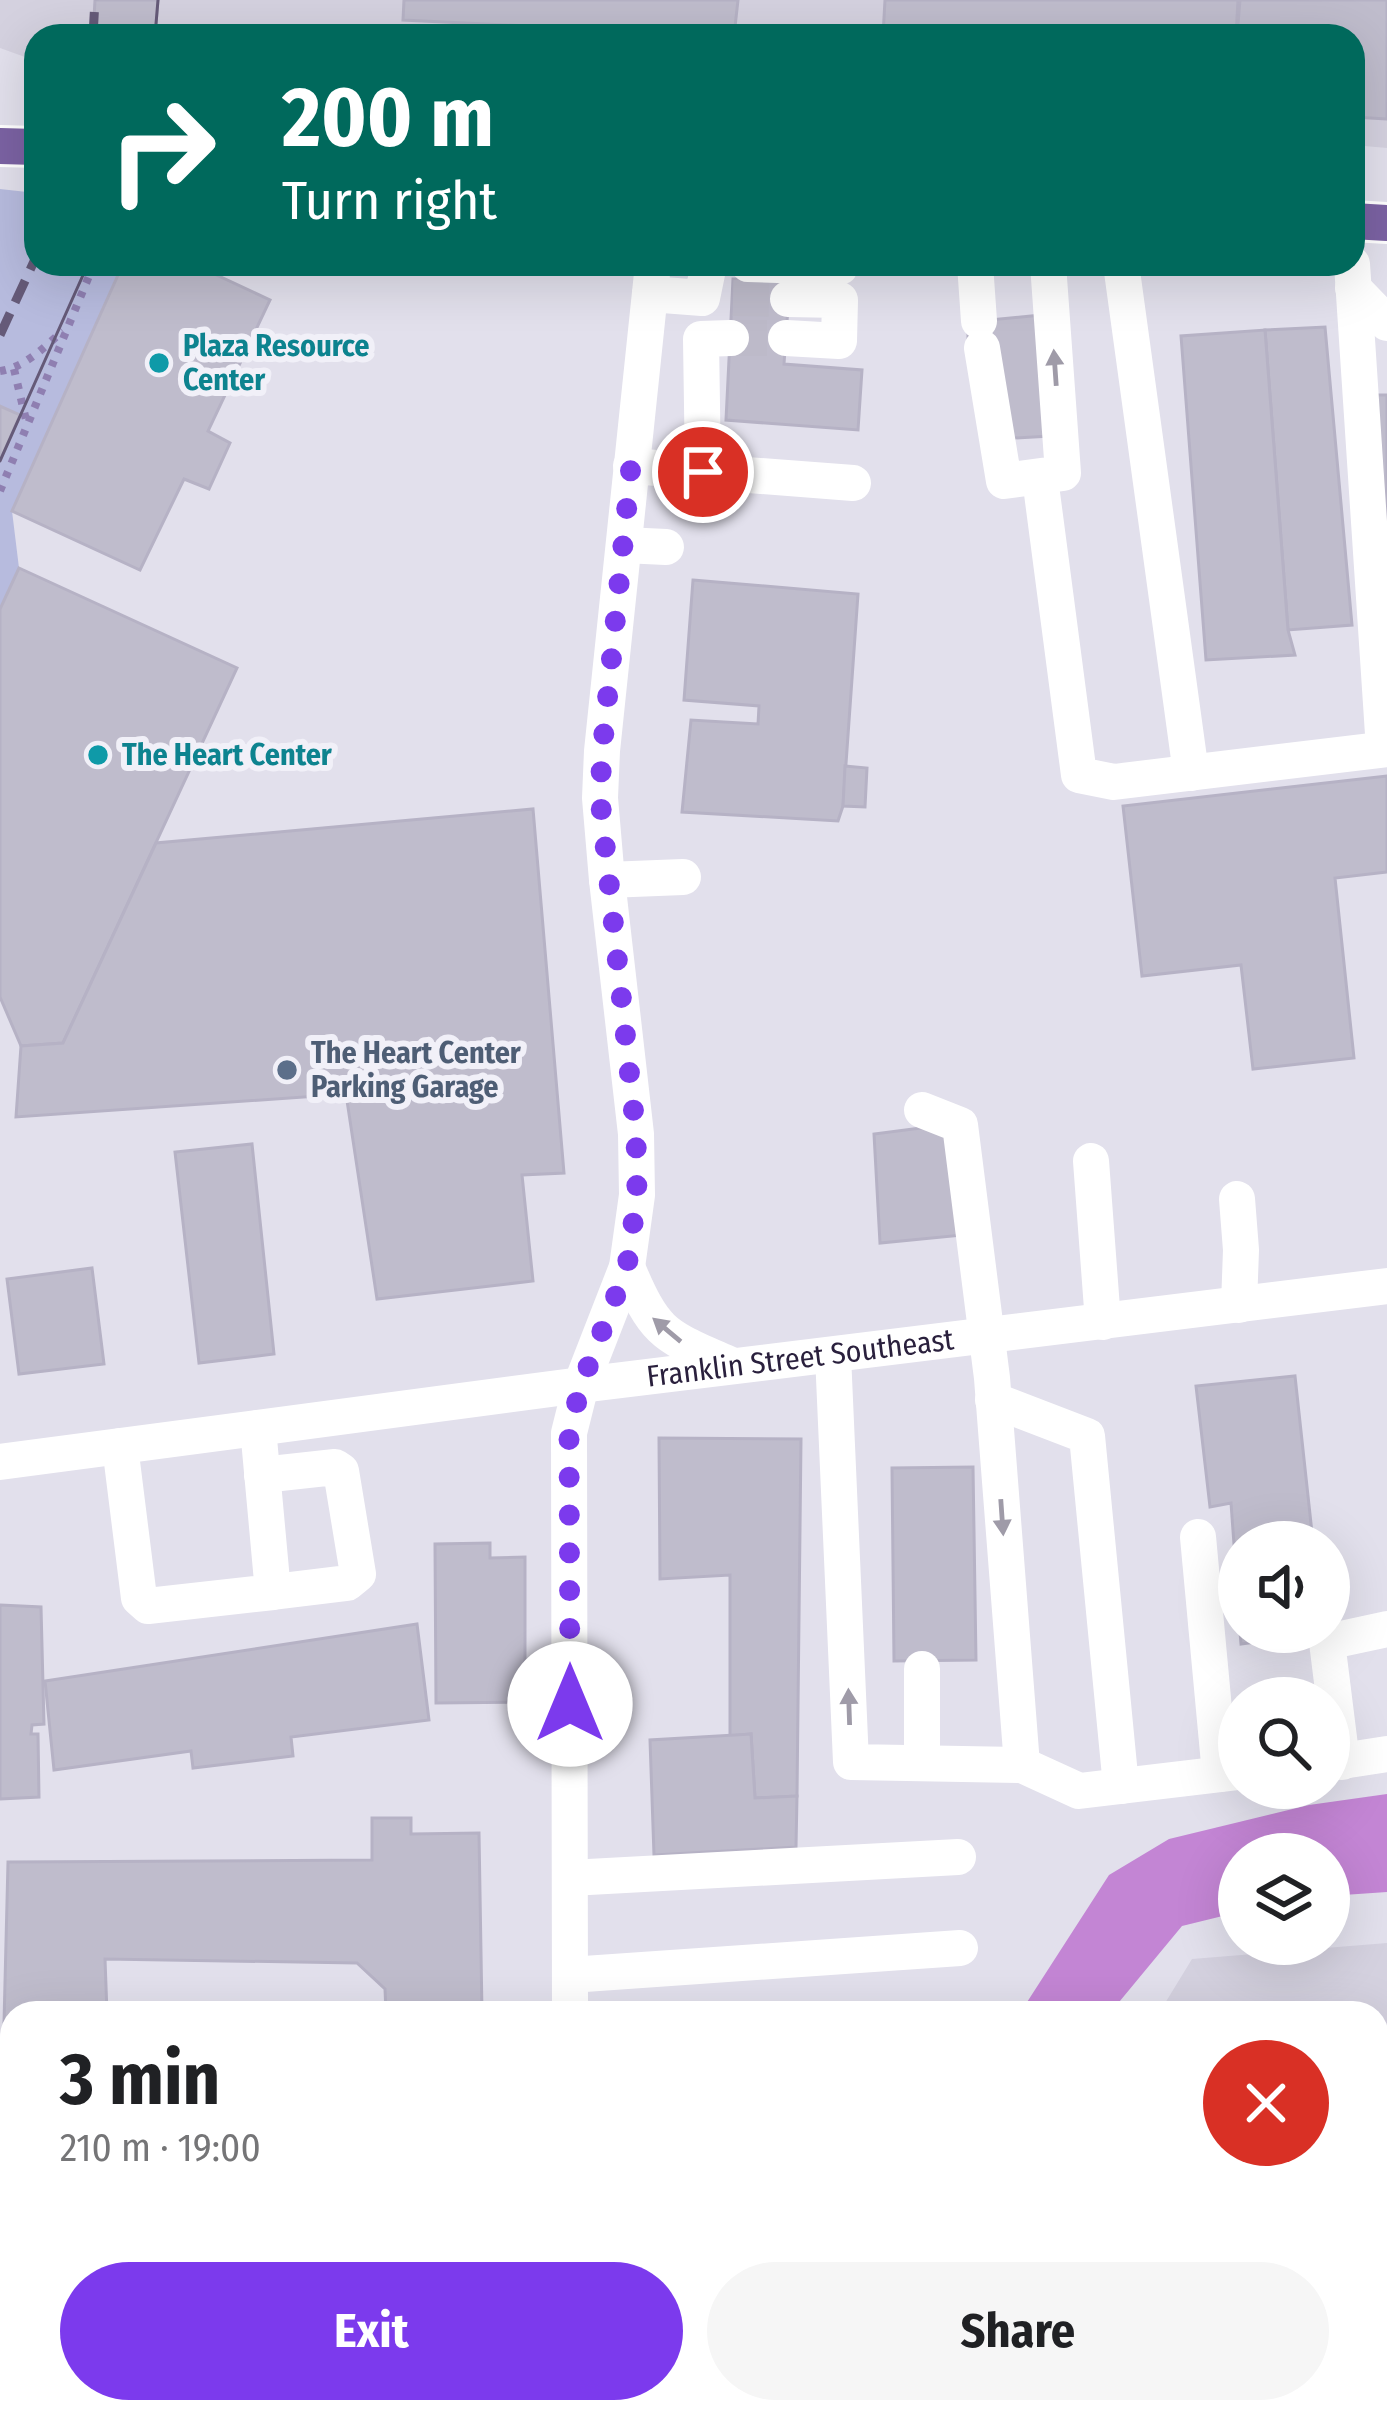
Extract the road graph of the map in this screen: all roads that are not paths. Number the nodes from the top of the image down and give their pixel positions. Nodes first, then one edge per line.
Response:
1 (976, 276) edge
2 (1049, 276) edge
3 (1123, 276) edge
4 (1353, 276) edge
5 (840, 277) edge
6 (652, 279) edge
7 (715, 287) edge
8 (788, 299) tunnel mouth
9 (1387, 323) edge
10 (785, 338) tunnel mouth
11 (631, 466) junction
12 (703, 472) junction
13 (1040, 478) junction
14 (853, 483) dead end
15 (624, 545) junction
16 (666, 547) dead end
17 (1385, 749) edge
18 (1191, 773) junction
19 (682, 877) dead end
20 (607, 880) junction
21 (922, 1110) dead end
22 (1091, 1161) dead end
23 (1237, 1199) dead end
24 (627, 1267) junction
25 (1387, 1286) edge
26 (1238, 1305) junction
27 (1103, 1322) junction
28 (984, 1337) junction
29 (832, 1354) junction
30 (734, 1366) junction
31 (581, 1385) junction
32 (993, 1400) junction
33 (258, 1428) junction
34 (120, 1446) junction
35 (0, 1462) edge
36 (262, 1474) junction
37 (1198, 1537) dead end
38 (273, 1592) junction
39 (1387, 1629) edge
40 (922, 1670) dead end
41 (1330, 1677) edge
42 (1218, 1684) edge
43 (1387, 1754) edge
44 (1350, 1760) edge
45 (922, 1762) junction
46 (1022, 1765) junction
47 (1218, 1774) edge
48 (1121, 1786) junction
49 (958, 1857) dead end
50 (570, 1878) junction
51 (960, 1948) dead end
52 (570, 1976) junction
53 (570, 2001) edge

1 - 13 street
13 -> 2 street
3 - 18 street
4 - 9 street
4 - 17 street
5 - 8 street
5 - 10 street
6 - 7 street
6 - 11 street
7 - 12 street
11 - 12 street
11 - 15 street
12 - 14 street
13 - 18 street
15 - 16 street
15 - 20 street
17 - 18 street
19 - 20 street
20 - 24 street
21 - 28 street
22 - 27 street
23 - 26 street
30 -> 24 street
24 - 31 street
25 - 26 street, Franklin Street Southeast
26 - 27 street, Franklin Street Southeast
27 - 28 street, Franklin Street Southeast
28 - 29 street, Franklin Street Southeast
28 - 32 street
29 - 30 street, Franklin Street Southeast
45 -> 29 street
30 - 31 street, Franklin Street Southeast
31 - 33 street, Franklin Street Southeast
31 - 50 street
32 -> 46 street
32 - 48 street
33 - 34 street, Franklin Street Southeast
33 - 36 street
34 - 35 street, Franklin Street Southeast
34 - 38 street
36 - 38 street
36 - 38 street
37 - 42 street
39 - 41 street
40 - 45 street
43 - 44 street
45 - 46 street
46 - 48 street
47 - 48 street
49 - 50 street
50 - 52 street
51 - 52 street
52 - 53 street

